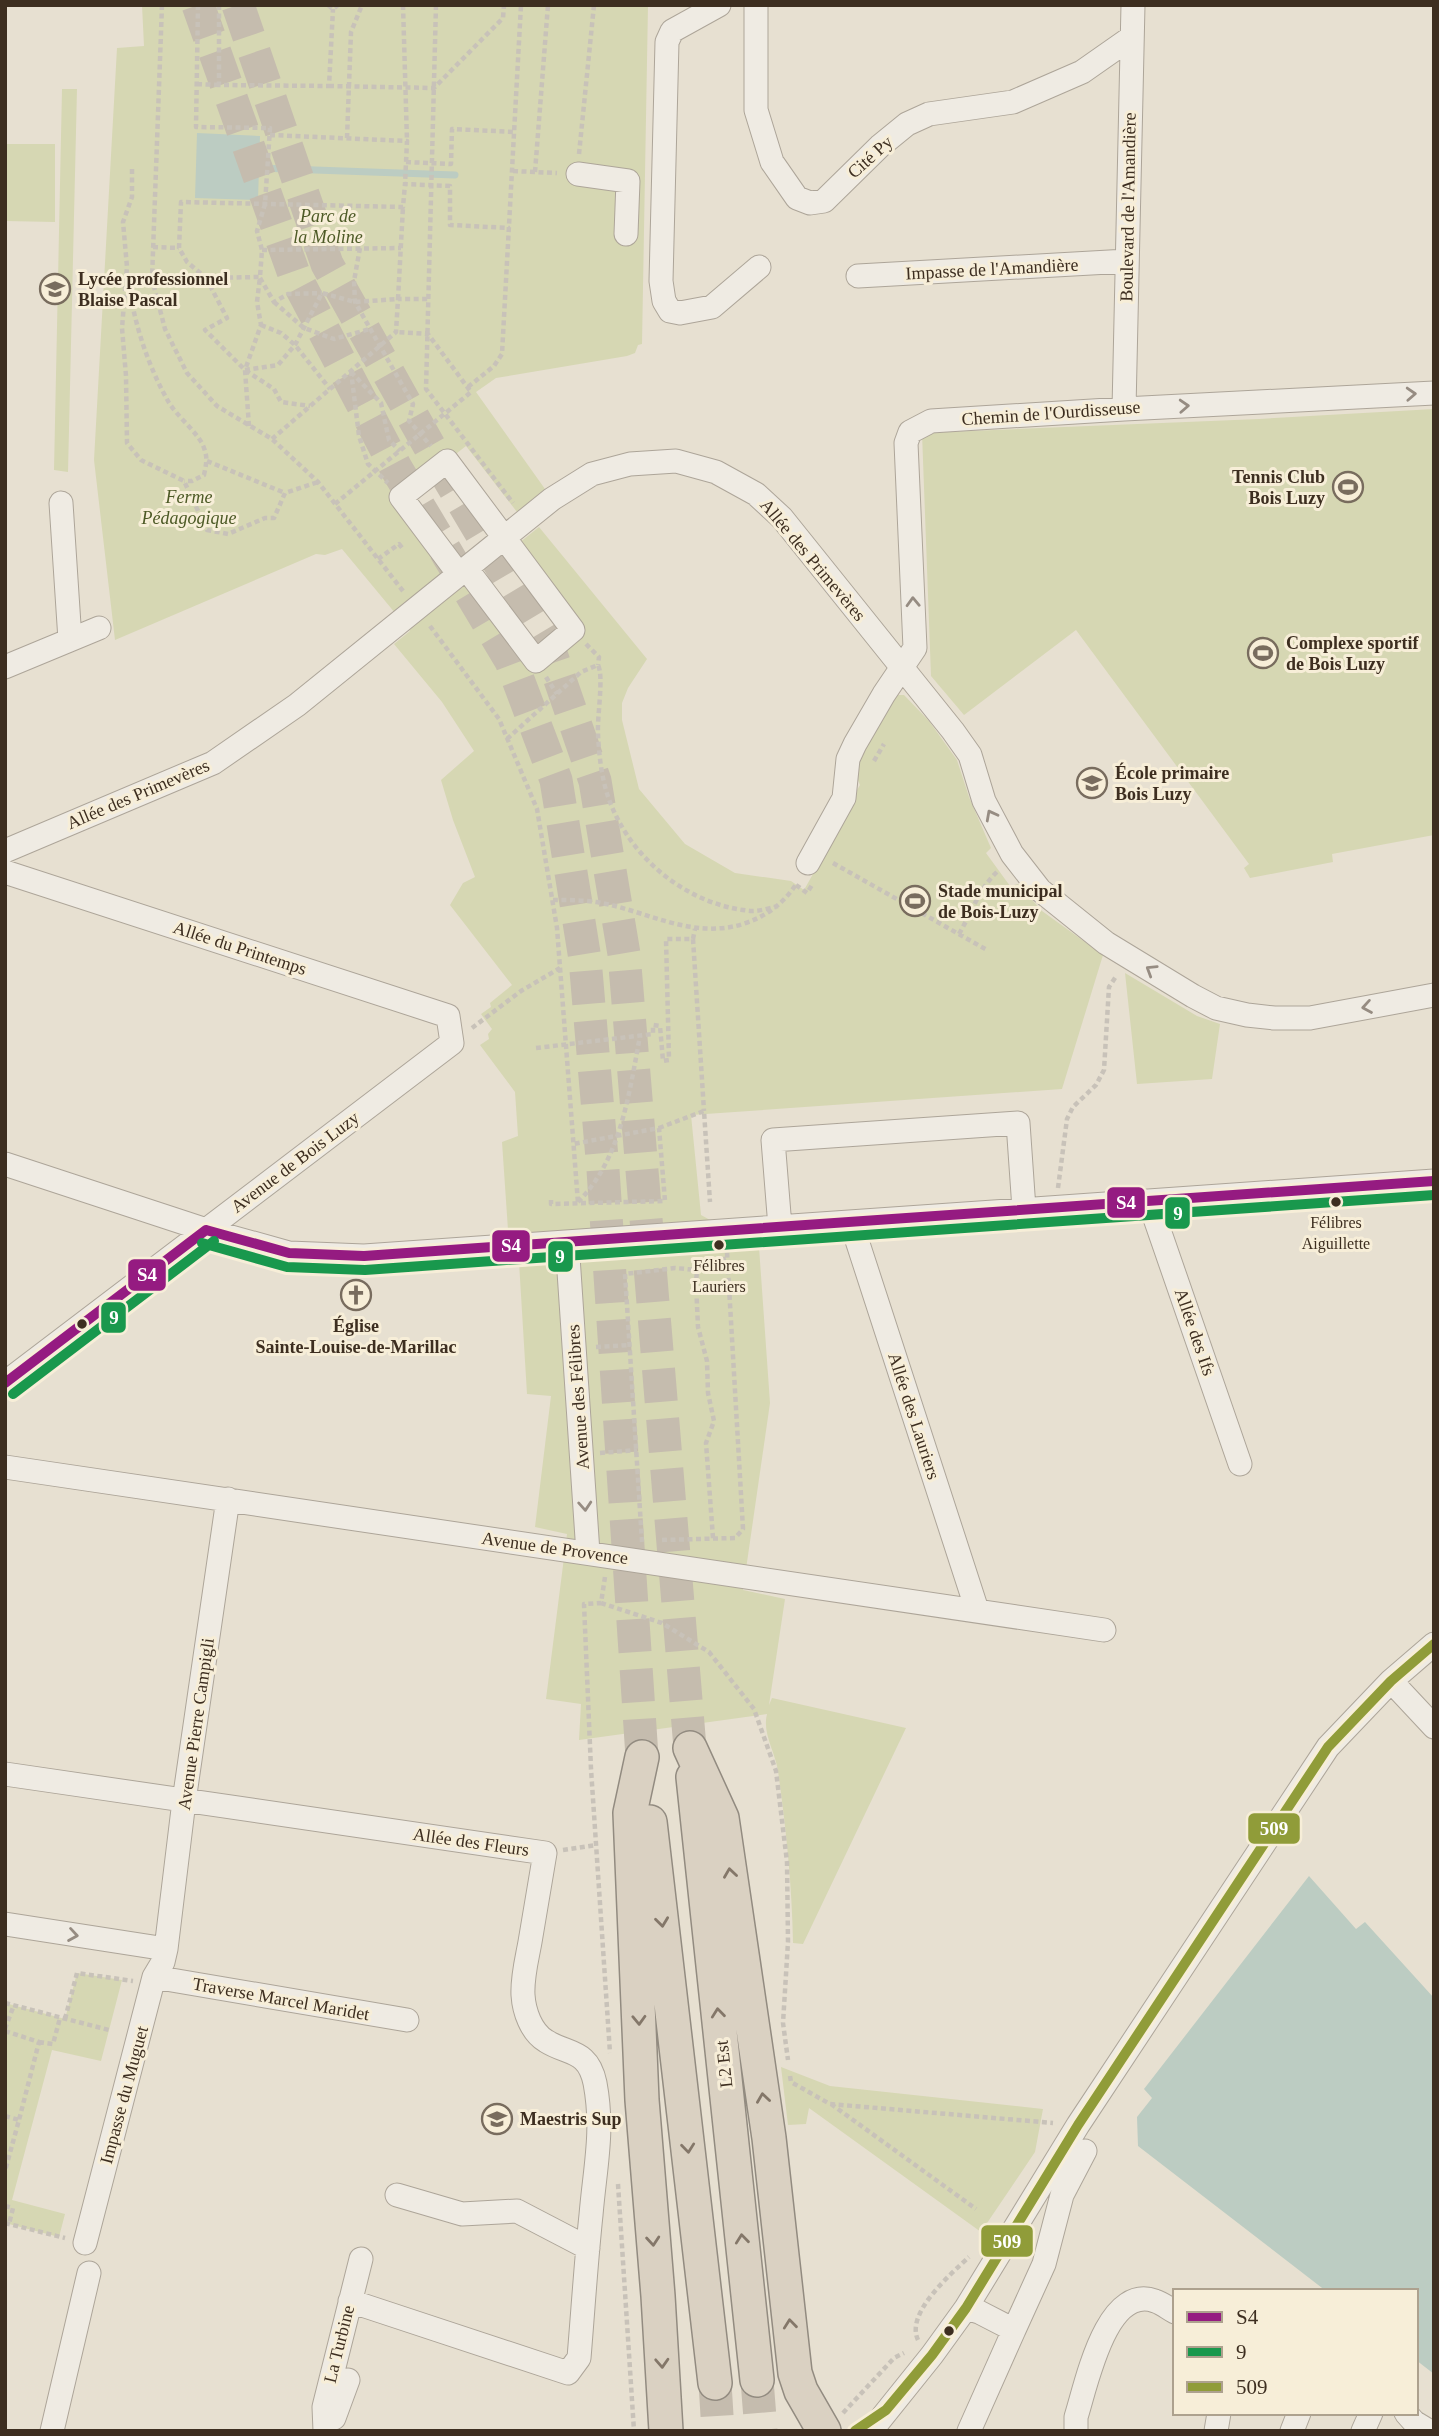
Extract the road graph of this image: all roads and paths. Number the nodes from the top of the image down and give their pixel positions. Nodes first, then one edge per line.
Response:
1 (162, 5) edge
2 (198, 5) edge
3 (219, 5) edge
4 (362, 5) edge
5 (403, 5) edge
6 (436, 5) edge
7 (504, 5) edge
8 (521, 5) edge
9 (548, 5) edge
10 (594, 5) edge
11 (719, 5) edge
12 (756, 5) edge
13 (1133, 5) edge
14 (333, 6) edge
15 (1132, 37) junction
16 (197, 84) junction
17 (219, 85) junction
18 (329, 86) junction
19 (349, 88) junction
20 (434, 88) junction
21 (407, 89) junction
22 (515, 132) junction
23 (270, 135) junction
24 (348, 138) junction
25 (407, 141) junction
26 (406, 162) junction
27 (432, 163) junction
28 (132, 169) dead end
29 (513, 171) junction
30 (535, 172) junction
31 (578, 174) junction
32 (405, 184) junction
33 (432, 185) junction
34 (265, 204) junction
35 (403, 207) junction
36 (510, 228) junction
37 (626, 234) dead end
38 (153, 247) junction
39 (401, 247) junction
40 (179, 248) junction
41 (360, 248) junction
42 (262, 250) junction
43 (1127, 261) junction
44 (127, 267) junction
45 (759, 267) dead end
46 (858, 276) dead end
47 (260, 277) junction
48 (206, 278) junction
49 (322, 293) junction
50 (398, 299) junction
51 (429, 299) junction
52 (274, 302) junction
53 (355, 302) junction
54 (261, 325) junction
55 (304, 328) junction
56 (370, 329) junction
57 (396, 332) junction
58 (428, 334) junction
59 (295, 345) junction
60 (379, 346) junction
61 (246, 370) junction
62 (351, 371) junction
63 (468, 387) junction
64 (330, 389) junction
65 (1434, 393) edge
66 (311, 406) junction
67 (1124, 408) junction
68 (444, 415) junction
69 (249, 426) junction
70 (420, 435) junction
71 (272, 439) junction
72 (400, 451) junction
73 (207, 461) junction
74 (377, 471) junction
75 (184, 481) junction
76 (318, 482) junction
77 (285, 493) junction
78 (61, 503) dead end
79 (335, 504) junction
80 (518, 509) dead end
81 (505, 536) junction
82 (402, 550) dead end
83 (378, 559) junction
84 (462, 571) junction
85 (390, 575) dead end
86 (416, 608) junction
87 (99, 628) dead end
88 (71, 640) junction
89 (903, 666) junction
90 (5, 667) edge
91 (507, 738) junction
92 (885, 742) dead end
93 (871, 766) dead end
94 (5, 851) edge
95 (816, 858) junction
96 (5, 872) edge
97 (1025, 873) junction
98 (552, 900) junction
99 (778, 906) junction
100 (695, 929) junction
101 (959, 934) junction
102 (693, 939) junction
103 (988, 950) dead end
104 (561, 968) junction
105 (1109, 987) dead end
106 (1434, 995) edge
107 (475, 1026) dead end
108 (640, 1036) junction
109 (452, 1043) joint
110 (566, 1044) junction
111 (536, 1048) dead end
112 (704, 1111) junction
113 (659, 1128) junction
114 (616, 1136) junction
115 (573, 1144) junction
116 (5, 1164) edge
117 (1434, 1181) edge
118 (551, 1200) dead end
119 (1149, 1200) junction
120 (710, 1202) dead end
121 (578, 1203) junction
122 (1056, 1207) junction
123 (1024, 1209) junction
124 (851, 1222) junction
125 (780, 1227) junction
126 (206, 1230) junction
127 (726, 1231) junction
128 (567, 1242) junction
129 (727, 1258) junction
130 (697, 1270) junction
131 (630, 1345) junction
132 (589, 1348) dead end
133 (5, 1383) edge
134 (637, 1450) junction
135 (596, 1453) dead end
136 (1240, 1464) dead end
137 (5, 1466) edge
138 (228, 1499) junction
139 (713, 1538) junction
140 (643, 1551) junction
141 (589, 1553) junction
142 (601, 1602) dead end
143 (977, 1610) junction
144 (1104, 1630) dead end
145 (1434, 1644) edge
146 (1391, 1681) junction
147 (1434, 1727) edge
148 (5, 1774) edge
149 (184, 1801) junction
150 (596, 1845) dead end
151 (545, 1853) junction
152 (5, 1924) edge
153 (166, 1949) junction
154 (153, 1980) junction
155 (5, 2003) edge
156 (13, 2006) junction
157 (62, 2018) junction
158 (407, 2020) dead end
159 (5, 2030) edge
160 (109, 2031) dead end
161 (39, 2042) junction
162 (830, 2104) junction
163 (5, 2116) edge
164 (19, 2120) junction
165 (1078, 2125) junction
166 (1085, 2151) dead end
167 (5, 2171) edge
168 (397, 2195) dead end
169 (5, 2206) edge
170 (976, 2209) dead end
171 (7, 2223) edge
172 (85, 2243) joint
173 (588, 2248) junction
174 (360, 2259) dead end
175 (89, 2273) dead end
176 (350, 2301) junction
177 (966, 2308) junction
178 (1173, 2311) edge
179 (1014, 2330) junction
180 (912, 2349) dead end
181 (348, 2379) dead end
182 (757, 2380) tunnel mouth
183 (715, 2383) tunnel mouth
184 (886, 2410) junction
185 (1370, 2415) edge
186 (1408, 2415) edge
187 (823, 2429) edge
188 (52, 2431) edge
189 (325, 2431) edge
190 (330, 2431) edge
191 (666, 2431) edge
192 (855, 2431) edge
193 (871, 2431) edge
194 (969, 2431) edge
195 (1076, 2431) edge
196 (1363, 2431) edge
197 (1429, 2431) edge

1 - 38 path
2 - 16 path
3 - 17 path
4 - 19 path
5 - 21 path
6 - 20 path
7 - 20 path
8 - 22 path
9 - 30 path
10 - 31 path
11 - 45 street
12 - 15 street, Cité Py
13 - 15 street, Boulevard de l'Amandière
14 - 18 path
15 - 43 street, Boulevard de l'Amandière
16 - 17 path
16 - 23 path
17 - 18 path
18 - 19 path
19 - 21 path
19 - 24 path
20 - 21 path
20 - 27 path
21 - 25 path
22 - 27 path
22 - 29 path
23 - 24 path
23 - 34 path
24 - 25 path
25 - 26 path
26 - 27 path
26 - 32 path
27 - 33 path
28 - 44 path
29 - 30 path
29 - 36 path
30 - 31 path
31 - 37 street
32 - 33 path
32 - 35 path
33 - 36 path
33 - 51 path
34 - 35 path
34 - 40 path
34 - 42 path
35 - 39 path
36 - 63 path
38 - 40 path
38 - 69 path
39 - 41 path
39 - 50 path
40 - 48 path
41 - 42 path
41 - 53 path
42 - 47 path
43 - 46 street, Impasse de l'Amandière
43 - 67 street, Boulevard de l'Amandière
44 - 73 path
44 - 75 path
47 - 48 path
47 - 52 path
47 - 54 path
48 - 61 path
49 - 52 path
49 - 53 path
49 - 55 path
50 - 51 path
50 - 53 path
50 - 57 path
51 - 58 path
52 - 55 path
53 - 56 path
54 - 59 path
54 - 61 path
55 - 56 path
55 - 59 path
56 - 60 path
57 - 58 path
57 - 60 path
58 - 63 path
58 - 68 path
59 - 61 path
59 - 64 path
60 - 62 path
60 - 70 path
61 - 66 path
61 - 69 path
62 - 64 path
62 - 72 path
62 - 74 path
63 - 68 path
64 - 66 path
67 -> 65 street, Chemin de l'Ourdisseuse
66 - 71 path
89 -> 67 street, Chemin de l'Ourdisseuse
68 - 70 path
68 - 80 path
69 - 71 path
70 - 72 path
71 - 76 path
72 - 74 path
73 - 75 path
73 - 77 path
74 - 79 path
75 - 77 path
76 - 77 path
76 - 79 path
78 - 88 street
79 - 83 path
81 - 84 street, Allée des Primevères
81 - 84 street
81 - 84 street
81 - 89 street, Allée des Primevères
82 - 83 path
83 - 85 path
84 - 86 street, Allée des Primevères
86 - 91 path
86 - 94 street, Allée des Primevères
87 - 88 street
88 - 90 street
89 - 95 street
97 -> 89 street, Allée des Primevères
91 - 98 path
91 - 99 path
92 - 93 path
95 - 99 path
95 - 101 path
96 - 109 street, Allée du Printemps
97 - 101 path
106 -> 97 street, Allée des Primevères
98 - 100 path
98 - 104 path
99 - 100 path
100 - 102 path
101 - 103 path
102 - 108 path
102 - 112 path
104 - 107 path
104 - 110 path
105 - 122 path
108 - 110 path
108 - 114 path
109 - 126 street, Avenue de Bois Luzy
110 - 111 path
110 - 115 path
112 - 113 path
112 - 120 path
113 - 114 path
113 - 121 path
114 - 115 path
114 - 121 path
115 - 121 path
116 - 126 street
117 - 119 street
118 - 121 path
119 - 122 street
119 - 136 street, Allée des Ifs
122 - 123 street
123 - 124 street
123 - 125 street
124 - 125 street
124 - 143 street, Allée des Lauriers
125 - 127 street
126 - 128 street
126 - 133 street, Avenue de Bois Luzy
127 - 128 street
127 - 129 path
128 -> 141 street, Avenue des Félibres
129 - 130 path
129 - 139 path
130 - 131 path
130 - 139 path
131 - 132 path
131 - 134 path
134 - 135 path
134 - 140 path
137 - 138 street, Avenue de Provence
138 - 141 street, Avenue de Provence
138 - 149 street, Avenue Pierre Campigli
139 - 140 path
140 - 141 street, Avenue de Provence
140 - 143 street, Avenue de Provence
142 - 162 path
143 - 144 street, Avenue de Provence
145 - 146 street
146 - 147 street
146 - 165 street
148 - 149 street, Allée des Fleurs
149 - 151 street, Allée des Fleurs
149 - 153 street, Avenue Pierre Campigli
150 - 151 path
151 - 173 street, Allée des Fleurs
152 -> 153 street
153 - 154 street, Impasse du Muguet
154 - 157 path
154 - 158 street, Traverse Marcel Maridet
154 - 172 street, Impasse du Muguet
155 - 156 path
156 - 157 path
156 - 159 path
157 - 160 path
157 - 161 path
159 - 161 path
161 - 164 path
162 - 165 path
162 - 170 path
163 - 164 path
164 - 167 path
165 - 177 street
166 - 179 street
168 - 173 street
169 - 171 path
171 - 172 path
173 - 176 street, Allée des Fleurs
174 - 176 street, La Turbine
175 - 188 street
176 - 189 street, La Turbine
177 - 179 street
177 - 184 street
178 - 195 street
179 - 194 street
180 - 187 path
181 - 190 street
182 - 187 highway, L2 Est
183 - 191 highway
184 - 192 street
184 - 193 street
185 - 196 street
186 - 197 street

